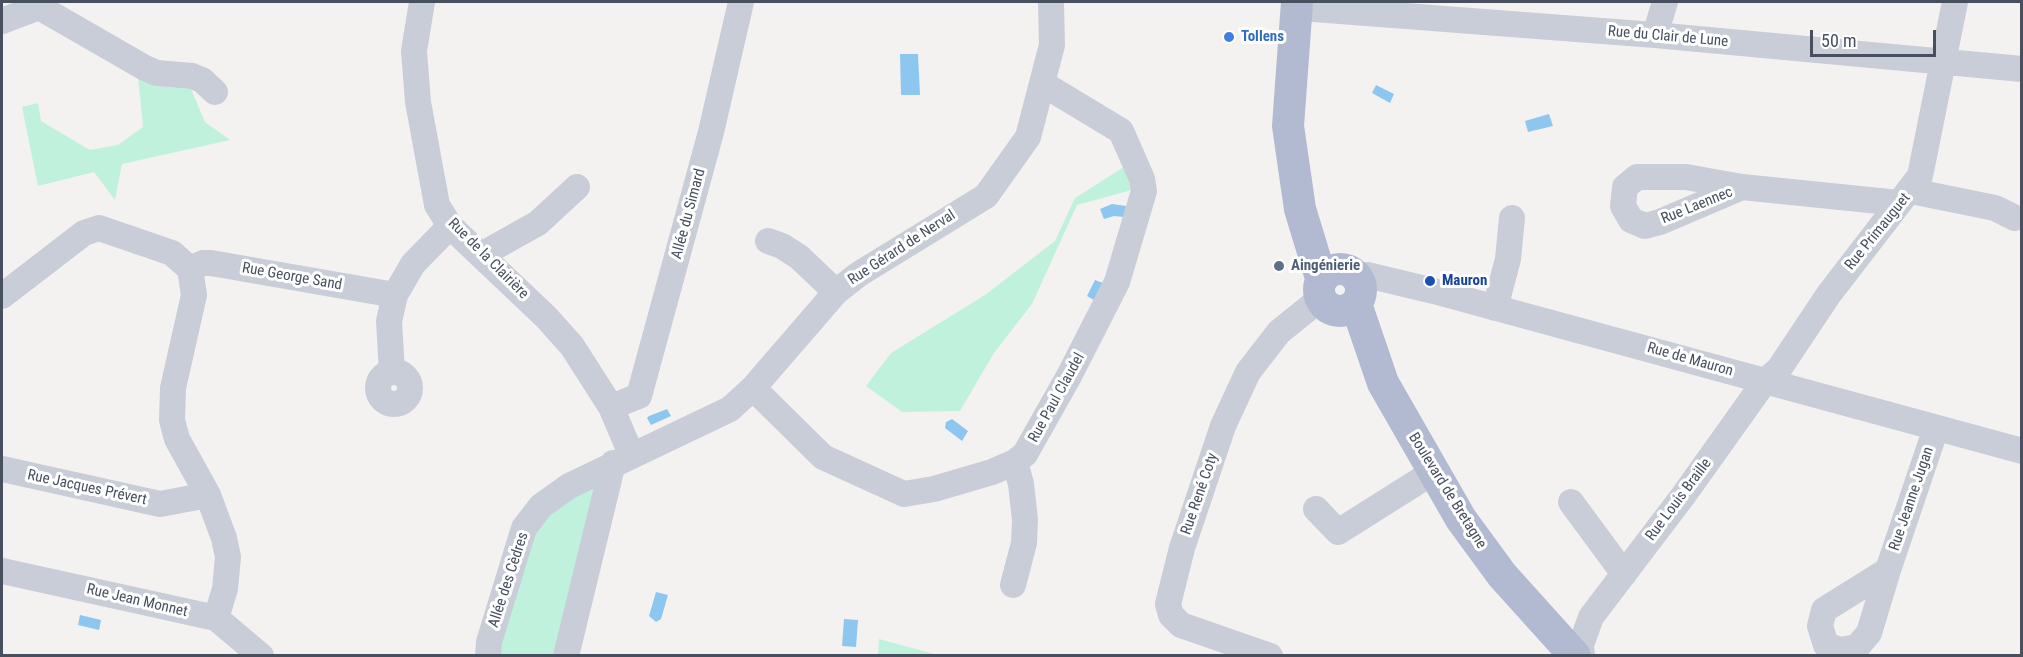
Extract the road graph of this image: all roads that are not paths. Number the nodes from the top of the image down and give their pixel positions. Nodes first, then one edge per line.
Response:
1 (422, 2) edge
2 (741, 2) edge
3 (1051, 2) edge
4 (1665, 2) edge
5 (1955, 2) edge
6 (40, 4) edge
7 (1309, 4) edge
8 (1478, 12) edge
9 (2, 21) edge
10 (1655, 35) junction
11 (1942, 62) junction
12 (2022, 69) edge
13 (1043, 84) junction
14 (215, 92) dead end
15 (577, 187) dead end
16 (1742, 187) dead end
17 (1905, 197) junction
18 (1512, 218) dead end
19 (2015, 218) dead end
20 (450, 226) junction
21 (768, 242) dead end
22 (481, 255) junction
23 (190, 269) junction
24 (1340, 290) junction
25 (836, 292) junction
26 (395, 295) junction
27 (2, 296) edge
28 (1495, 308) junction
29 (392, 372) dead end
30 (1765, 381) junction
31 (753, 388) junction
32 (611, 407) junction
33 (1936, 428) junction
34 (2022, 451) edge
35 (622, 459) junction
36 (1015, 462) junction
37 (2, 469) edge
38 (1422, 479) junction
39 (208, 495) junction
40 (1570, 502) dead end
41 (1316, 509) dead end
42 (1888, 570) dead end
43 (2, 571) edge
44 (1623, 574) junction
45 (1012, 585) dead end
46 (1591, 617) junction
47 (216, 618) junction
48 (1549, 643) edge
49 (261, 656) edge
50 (488, 656) edge
51 (566, 656) edge
52 (1270, 656) edge
53 (1575, 656) edge
54 (1582, 656) edge

1 - 20 street, Rue de la Clairière
2 - 32 street, Allée du Simard
3 - 13 street, Rue Gérard de Nerval
4 - 10 street
5 - 11 street, Rue Primauguet
6 - 9 street
6 - 14 street
7 - 8 street, Rue du Clair de Lune
7 - 24 main road, Boulevard de Bretagne
8 - 10 street, Rue du Clair de Lune
10 - 11 street, Rue du Clair de Lune
11 - 12 street, Rue du Clair de Lune
11 - 17 street, Rue Primauguet
13 - 25 street, Rue Gérard de Nerval
13 - 36 street, Rue Paul Claudel
15 - 22 street
16 - 17 street, Rue Laennec
17 - 19 street, Rue Laennec
17 - 30 street, Rue Primauguet
18 - 28 street
20 - 22 street, Rue de la Clairière
20 - 26 street
21 - 25 street
22 - 32 street, Rue de la Clairière
23 - 26 street, Rue George Sand
23 - 27 street
23 - 39 street
24 - 28 street, Rue de Mauron
24 - 38 main road, Boulevard de Bretagne
24 - 48 main road, Boulevard de Bretagne
24 - 52 street, Rue René Coty
25 - 31 street, Rue Gérard de Nerval
26 - 29 street
28 - 30 street, Rue de Mauron
30 - 33 street, Rue de Mauron
30 - 44 street, Rue Louis Braille
31 - 35 street, Rue Gérard de Nerval
31 - 36 street, Rue Paul Claudel
32 - 35 street, Rue de la Clairière
33 - 34 street, Rue de Mauron
33 - 42 street, Rue Jeanne Jugan
35 - 50 street, Allée des Cèdres
35 - 51 street
36 - 45 street
37 - 39 street, Rue Jacques Prévert
38 - 41 street
38 - 48 main road, Boulevard de Bretagne
39 - 47 street
40 - 44 street
43 - 47 street, Rue Jean Monnet
44 - 46 street, Rue Louis Braille
46 - 48 street
46 - 54 street, Rue Louis Braille
47 - 49 street, Rue Jean Monnet
48 - 53 main road, Boulevard de Bretagne

